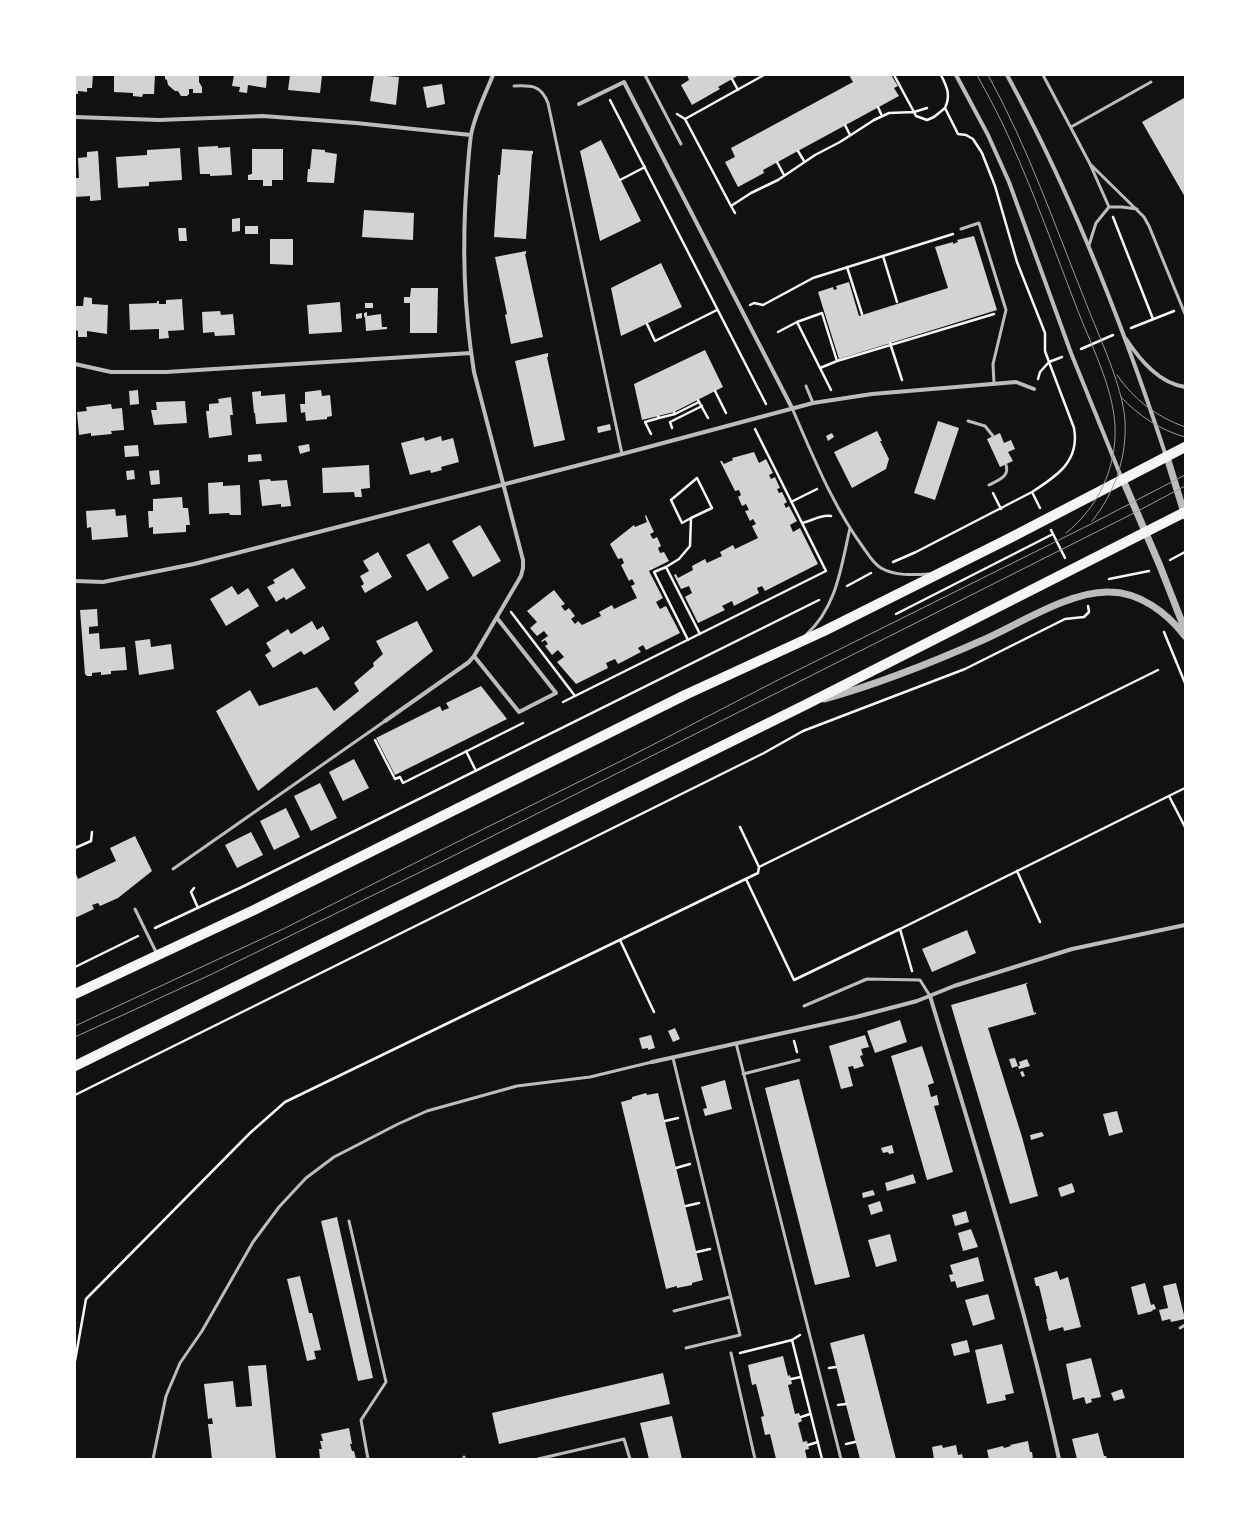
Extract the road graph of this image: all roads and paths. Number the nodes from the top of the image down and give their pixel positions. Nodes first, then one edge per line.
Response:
1 (493, 75) edge
2 (645, 75) edge
3 (764, 75) edge
4 (894, 75) edge
5 (941, 75) edge
6 (956, 75) edge
7 (1007, 75) edge
8 (1043, 75) edge
9 (758, 76) edge
10 (732, 79) dead end
11 (1151, 82) dead end
12 (514, 86) dead end
13 (738, 90) junction
14 (606, 91) junction
15 (579, 104) dead end
16 (878, 107) dead end
17 (927, 108) dead end
18 (946, 108) junction
19 (914, 112) junction
20 (676, 114) dead end
21 (882, 116) junction
22 (75, 117) edge
23 (685, 119) junction
24 (845, 125) dead end
25 (1071, 128) junction
26 (850, 135) junction
27 (471, 136) junction
28 (681, 144) dead end
29 (798, 151) dead end
30 (804, 161) junction
31 (777, 162) dead end
32 (1090, 164) junction
33 (644, 167) junction
34 (784, 175) junction
35 (620, 180) dead end
36 (731, 206) junction
37 (1109, 207) junction
38 (1137, 209) junction
39 (735, 213) dead end
40 (961, 229) joint
41 (1089, 245) junction
42 (883, 256) junction
43 (847, 267) junction
44 (897, 302) dead end
45 (754, 303) dead end
46 (717, 310) junction
47 (1006, 310) junction
48 (1175, 310) dead end
49 (862, 314) dead end
50 (1185, 314) edge
51 (1153, 319) junction
52 (797, 322) junction
53 (647, 324) dead end
54 (1137, 326) dead end
55 (778, 332) dead end
56 (1122, 332) junction
57 (1112, 336) dead end
58 (891, 344) junction
59 (1085, 347) dead end
60 (470, 353) junction
61 (837, 361) junction
62 (75, 364) edge
63 (820, 368) junction
64 (1040, 372) dead end
65 (902, 380) dead end
66 (994, 383) junction
67 (806, 386) dead end
68 (1185, 387) edge
69 (1034, 389) dead end
70 (832, 390) dead end
71 (715, 391) dead end
72 (813, 403) junction
73 (766, 404) dead end
74 (702, 406) junction
75 (792, 408) junction
76 (726, 413) dead end
77 (708, 418) dead end
78 (968, 421) dead end
79 (672, 428) dead end
80 (754, 428) dead end
81 (651, 434) dead end
82 (993, 436) dead end
83 (1185, 447) edge
84 (622, 454) junction
85 (1167, 457) junction
86 (1006, 465) dead end
87 (1122, 480) junction
88 (503, 484) junction
89 (989, 485) joint
90 (817, 489) dead end
91 (1032, 492) dead end
92 (791, 502) junction
93 (1038, 503) dead end
94 (1001, 508) dead end
95 (1184, 514) edge
96 (831, 516) dead end
97 (692, 518) junction
98 (802, 523) junction
99 (850, 528) junction
100 (1051, 529) dead end
101 (1145, 532) junction
102 (1053, 534) junction
103 (1185, 552) edge
104 (1065, 557) dead end
105 (1175, 557) dead end
106 (666, 567) junction
107 (1149, 571) dead end
108 (873, 572) dead end
109 (938, 574) junction
110 (1102, 580) dead end
111 (75, 581) edge
112 (842, 588) dead end
113 (824, 598) dead end
114 (1086, 600) dead end
115 (1088, 604) junction
116 (1094, 604) dead end
117 (504, 608) junction
118 (896, 614) dead end
119 (497, 618) junction
120 (1161, 628) dead end
121 (1185, 630) edge
122 (700, 634) junction
123 (1185, 636) edge
124 (688, 640) junction
125 (796, 644) junction
126 (474, 656) junction
127 (1158, 670) dead end
128 (1185, 683) edge
129 (575, 696) junction
130 (562, 703) dead end
131 (807, 704) junction
132 (529, 720) dead end
133 (385, 722) joint
134 (371, 731) junction
135 (466, 751) junction
136 (476, 771) junction
137 (1185, 788) edge
138 (1169, 796) junction
139 (740, 827) dead end
140 (1185, 827) edge
141 (92, 832) dead end
142 (75, 848) edge
143 (760, 867) junction
144 (173, 869) dead end
145 (1017, 871) junction
146 (746, 879) junction
147 (194, 888) dead end
148 (198, 908) junction
149 (135, 909) dead end
150 (1040, 922) dead end
151 (1185, 925) edge
152 (900, 929) junction
153 (147, 932) junction
154 (620, 940) junction
155 (158, 955) junction
156 (75, 967) edge
157 (910, 969) dead end
158 (75, 994) edge
159 (930, 996) junction
160 (804, 1006) dead end
161 (654, 1012) dead end
162 (736, 1043) junction
163 (673, 1058) junction
164 (799, 1060) dead end
165 (652, 1062) joint
166 (75, 1066) edge
167 (743, 1074) junction
168 (75, 1095) edge
169 (349, 1221) dead end
170 (730, 1298) junction
171 (674, 1311) dead end
172 (1185, 1325) edge
173 (1180, 1328) dead end
174 (686, 1348) dead end
175 (731, 1354) joint
176 (75, 1361) edge
177 (801, 1377) junction
178 (791, 1380) dead end
179 (846, 1404) dead end
180 (834, 1406) dead end
181 (810, 1414) junction
182 (801, 1417) dead end
183 (818, 1442) junction
184 (855, 1442) dead end
185 (808, 1445) dead end
186 (844, 1445) dead end
187 (154, 1459) edge
188 (368, 1459) edge
189 (538, 1459) edge
190 (630, 1459) edge
191 (755, 1459) edge
192 (822, 1459) edge
193 (841, 1459) edge
194 (1059, 1459) edge

1 - 27 street
2 - 28 lane
3 - 9 path
4 - 19 path
5 - 18 path
6 - 87 street
7 - 41 street
8 - 25 lane
9 - 13 path
10 - 13 path
11 - 25 lane
12 - 84 lane
13 - 23 path
14 - 15 street
14 - 33 path
14 - 75 street
16 - 21 path
17 - 19 path
18 - 19 path
18 - 64 path
19 - 21 path
20 - 23 path
21 - 26 path
22 - 27 street
23 - 36 path
24 - 26 path
25 - 32 lane
26 - 30 path
27 - 60 street
29 - 30 path
30 - 34 path
31 - 34 path
32 - 37 lane
32 - 38 lane
33 - 35 path
33 - 46 path
34 - 36 path
36 - 39 path
37 - 38 lane
37 - 41 lane
37 - 51 path
38 - 50 lane
40 - 42 path
40 - 47 lane
41 - 56 street
42 - 43 path
42 - 44 path
43 - 45 path
43 - 49 path
46 - 53 path
46 - 73 path
47 - 58 path
47 - 66 lane
48 - 51 path
51 - 54 path
52 - 55 path
52 - 61 path
52 - 63 path
56 - 68 street
56 - 85 street
57 - 59 path
58 - 61 path
58 - 65 path
60 - 62 street
60 - 88 street
61 - 63 path
63 - 70 path
66 - 69 street
66 - 72 street
67 - 72 lane
71 - 76 path
72 - 75 street
74 - 77 path
74 - 79 path
74 - 81 path
75 - 84 street
75 - 99 lane
78 - 82 lane
80 - 92 path
83 - 85 main road
84 - 88 street
85 - 87 main road
85 - 95 street
86 - 89 lane
87 - 101 street
87 - 109 main road
88 - 111 street
88 - 117 street
89 - 94 path
90 - 92 path
91 - 93 path
92 - 98 path
95 - 101 main road
96 - 98 path
97 - 97 path
97 - 106 path
98 - 122 path
99 - 109 lane
99 - 125 lane
100 - 102 path
101 - 121 street
101 - 131 main road
102 - 104 path
102 - 118 path
103 - 105 path
106 - 122 path
106 - 124 path
107 - 110 path
108 - 112 path
109 - 125 main road
113 - 136 path
114 - 115 path
115 - 116 path
115 - 168 path
117 - 119 street
117 - 129 path
119 - 126 street
119 - 126 street
120 - 128 path
122 - 124 path
123 - 131 street
124 - 129 path
125 - 155 main road
126 - 133 street
127 - 143 path
129 - 130 path
131 - 166 main road
132 - 135 path
133 - 134 lane
134 - 135 path
134 - 144 lane
135 - 136 path
136 - 148 path
137 - 138 path
138 - 140 path
138 - 145 path
139 - 143 path
141 - 142 path
143 - 146 path
145 - 150 path
145 - 152 path
146 - 152 path
146 - 154 path
147 - 148 path
148 - 153 path
149 - 153 lane
151 - 159 street
152 - 157 path
153 - 155 lane
153 - 156 path
154 - 161 path
154 - 176 path
155 - 158 main road
159 - 160 lane
159 - 162 street
159 - 194 street
162 - 163 street
162 - 167 lane
163 - 165 street
163 - 170 lane
164 - 167 lane
165 - 187 lane
167 - 193 lane
169 - 188 lane
170 - 171 lane
170 - 174 lane
172 - 173 lane
175 - 177 path
175 - 191 lane
177 - 178 path
177 - 181 path
179 - 180 path
181 - 182 path
181 - 183 path
183 - 185 path
183 - 192 path
184 - 186 path
189 - 190 lane

